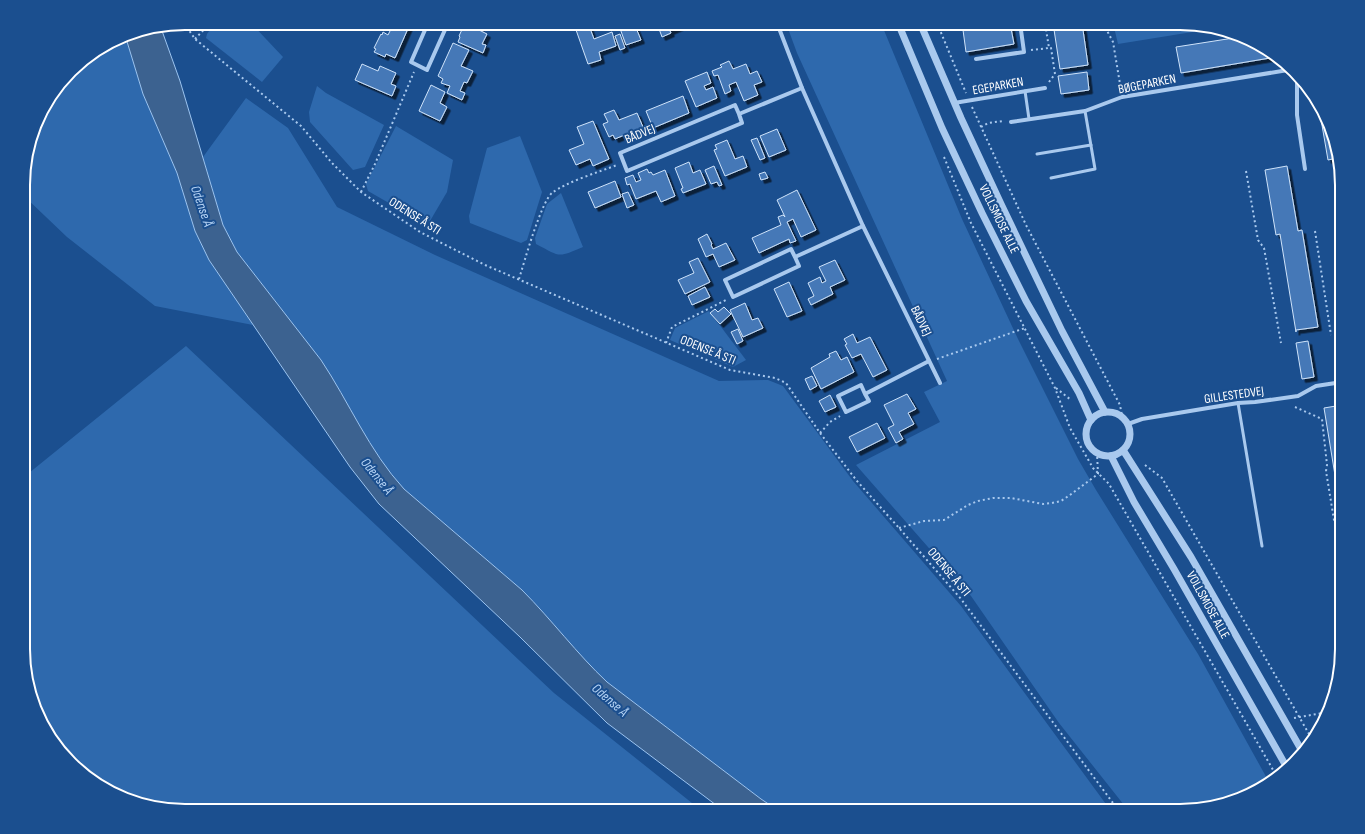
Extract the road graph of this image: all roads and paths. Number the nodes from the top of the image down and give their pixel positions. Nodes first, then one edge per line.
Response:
1 (189, 30) edge
2 (204, 30) edge
3 (425, 30) edge
4 (445, 30) edge
5 (780, 30) edge
6 (901, 30) edge
7 (923, 30) edge
8 (940, 30) edge
9 (1021, 30) edge
10 (1046, 30) edge
11 (1107, 30) edge
12 (195, 40) junction
13 (1049, 48) junction
14 (1024, 52) junction
15 (976, 59) dead end
16 (417, 65) junction
17 (1285, 71) edge
18 (1055, 74) dead end
19 (1297, 83) edge
20 (802, 88) junction
21 (1045, 88) dead end
22 (1025, 91) junction
23 (1122, 97) junction
24 (969, 101) junction
25 (954, 103) junction
26 (1085, 110) junction
27 (739, 114) junction
28 (1029, 119) junction
29 (1011, 122) joint
30 (981, 127) junction
31 (1091, 145) junction
32 (942, 152) dead end
33 (1037, 154) dead end
34 (623, 162) junction
35 (1305, 169) dead end
36 (1246, 171) dead end
37 (1051, 178) dead end
38 (360, 192) junction
39 (863, 226) junction
40 (1315, 231) dead end
41 (795, 257) junction
42 (519, 279) junction
43 (733, 297) junction
44 (1025, 328) junction
45 (1332, 335) dead end
46 (666, 343) junction
47 (1280, 343) dead end
48 (929, 361) junction
49 (940, 383) dead end
50 (1335, 383) edge
51 (865, 394) junction
52 (1238, 403) junction
53 (1295, 407) dead end
54 (846, 412) junction
55 (1105, 412) junction
56 (1122, 416) junction
57 (1090, 420) junction
58 (1128, 424) junction
59 (820, 433) junction
60 (1123, 450) junction
61 (1098, 453) junction
62 (1111, 456) junction
63 (1143, 464) dead end
64 (1098, 474) junction
65 (1335, 522) edge
66 (900, 528) junction
67 (1262, 546) dead end
68 (1321, 713) edge
69 (1299, 716) junction
70 (1285, 720) junction
71 (1309, 734) edge
72 (1300, 747) edge
73 (1285, 764) edge
74 (1274, 772) edge
75 (1114, 804) edge

1 - 12 path, ODENSE Å STI
2 - 12 path
3 - 16 street
4 - 16 street
5 - 20 street, BÅDVEJ
6 - 57 street, VOLLSMOSE ALLE
7 - 25 street, VOLLSMOSE ALLE
8 - 24 path
9 - 14 street
10 - 13 path
11 - 23 path
12 - 38 path, ODENSE Å STI
13 - 14 path
13 - 18 path
14 - 15 street
16 - 38 path
17 - 23 street, BØGEPARKEN
19 - 35 street
20 - 27 street
20 - 39 street, BÅDVEJ
21 - 22 street, EGEPARKEN
22 - 24 street, EGEPARKEN
22 - 28 lane
23 - 26 street, BØGEPARKEN
24 - 25 street, EGEPARKEN
24 - 30 path
25 - 55 street, VOLLSMOSE ALLE
26 - 28 street, BØGEPARKEN
26 - 31 lane
27 - 34 street, BÅDVEJ
27 - 34 street, BÅDVEJ
28 - 29 street, BØGEPARKEN
29 - 30 path
30 - 56 path
31 - 33 lane
31 - 37 lane
32 - 44 path
34 - 42 path
36 - 47 path
38 - 42 path, ODENSE Å STI
39 - 41 street
39 - 48 street, BÅDVEJ
40 - 45 path
41 - 43 street
41 - 43 street
42 - 46 path, ODENSE Å STI
43 - 46 path
44 - 48 path
44 - 64 path
46 - 59 path, ODENSE Å STI
48 - 49 street, BÅDVEJ
48 - 51 street
50 - 52 street, GILLESTEDVEJ
51 - 54 street
51 - 54 street
52 - 58 street, GILLESTEDVEJ
52 - 67 lane
53 - 65 path
54 - 59 path
55 - 56 street
55 - 57 street
56 - 58 street
57 - 61 street
58 - 60 street
59 - 66 path, ODENSE Å STI
60 - 62 street
60 - 70 street, VOLLSMOSE ALLE
61 - 62 street
61 - 64 path
62 - 73 street, VOLLSMOSE ALLE
63 - 69 path
64 - 66 path
64 - 74 path
66 - 75 path, ODENSE Å STI
68 - 69 path
69 - 70 path
69 - 71 path
70 - 72 street, VOLLSMOSE ALLE

